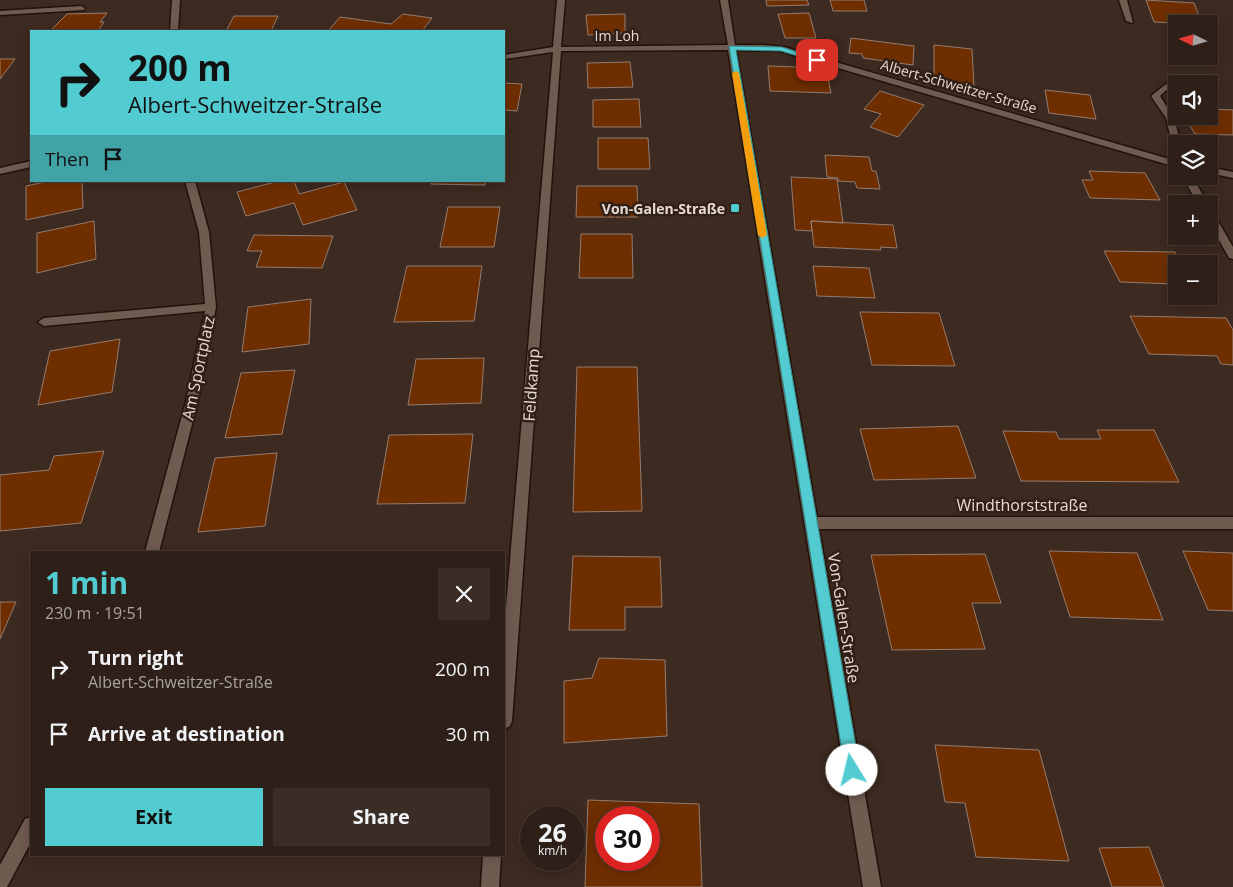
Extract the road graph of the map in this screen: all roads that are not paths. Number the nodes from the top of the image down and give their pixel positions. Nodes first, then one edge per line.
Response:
1 (176, 0) edge
2 (561, 0) edge
3 (724, 0) edge
4 (1123, 0) edge
5 (81, 8) dead end
6 (0, 13) edge
7 (1130, 21) dead end
8 (174, 30) edge
9 (732, 48) junction
10 (557, 49) junction
11 (505, 57) edge
12 (1166, 87) dead end
13 (1175, 135) edge
14 (1168, 159) edge
15 (30, 164) edge
16 (0, 171) edge
17 (1218, 172) edge
18 (1233, 174) edge
19 (190, 182) edge
20 (1218, 230) edge
21 (1233, 256) edge
22 (211, 307) junction
23 (44, 322) dead end
24 (811, 523) junction
25 (1233, 523) edge
26 (152, 551) edge
27 (505, 708) edge
28 (30, 827) edge
29 (492, 856) edge
30 (0, 882) edge
31 (490, 887) edge
32 (872, 887) edge

1 - 8 street
2 - 10 street, Feldkamp
3 - 9 street, Von-Galen-Straße
4 - 7 street
5 - 6 street
9 - 10 street, Im Loh
9 - 14 street, Albert-Schweitzer-Straße
9 - 24 street, Von-Galen-Straße
10 - 11 street, Im Loh
10 - 27 street, Feldkamp
12 - 13 street
15 - 16 street
17 - 18 street
19 - 22 street, Am Sportplatz
20 - 21 street
22 - 23 street
22 - 26 street, Am Sportplatz
24 - 25 street, Windthorststraße
24 - 32 street, Von-Galen-Straße
28 - 30 street
29 - 31 street

